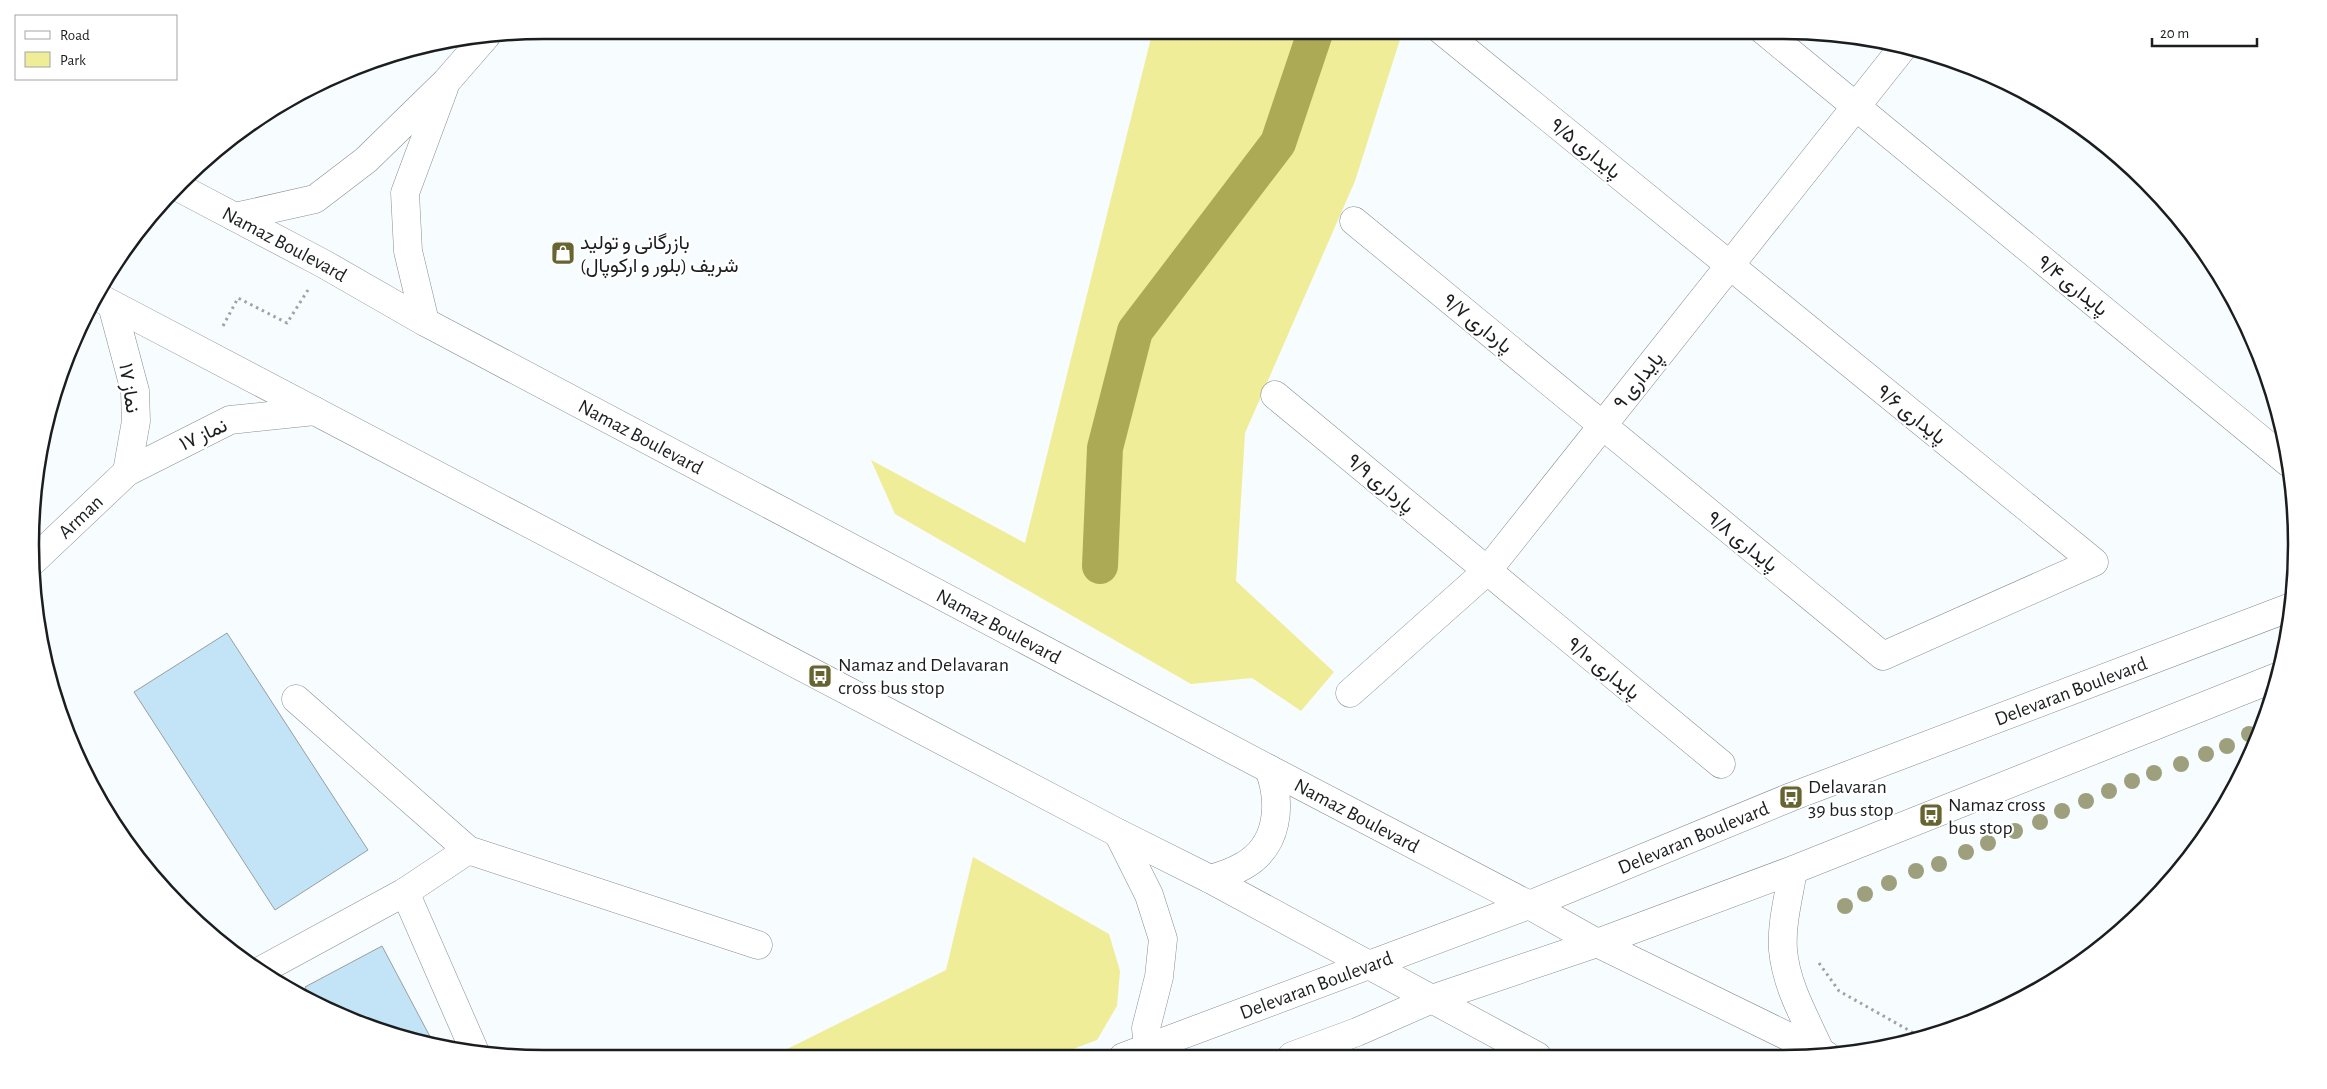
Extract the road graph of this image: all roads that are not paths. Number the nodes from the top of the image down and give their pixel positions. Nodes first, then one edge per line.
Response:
1 (1452, 39) edge
2 (1774, 39) edge
3 (480, 43) edge
4 (1899, 52) edge
5 (446, 82) junction
6 (1856, 107) junction
7 (185, 190) edge
8 (235, 217) junction
9 (1354, 221) dead end
10 (1730, 266) junction
11 (104, 301) edge
12 (425, 322) junction
13 (1275, 395) dead end
14 (315, 410) junction
15 (1602, 426) junction
16 (2281, 456) edge
17 (127, 472) junction
18 (39, 555) edge
19 (1487, 571) junction
20 (2284, 610) edge
21 (1883, 656) joint
22 (2269, 680) edge
23 (1350, 693) dead end
24 (296, 698) dead end
25 (1721, 764) dead end
26 (1269, 770) junction
27 (1118, 834) junction
28 (468, 850) junction
29 (1793, 870) junction
30 (1210, 880) junction
31 (405, 892) junction
32 (1529, 905) junction
33 (1597, 943) junction
34 (758, 945) dead end
35 (1368, 964) junction
36 (267, 967) edge
37 (1432, 999) junction
38 (472, 1045) edge
39 (1148, 1048) junction
40 (1815, 1049) edge
41 (1821, 1049) edge
42 (1142, 1050) edge
43 (1308, 1050) edge
44 (1526, 1050) edge

1 - 10 street, پایداری ۹/۵
2 - 6 street, پایداری ۹/۴
3 - 5 street
4 - 6 street, پایداری ۹
5 - 8 street
5 - 12 street
6 - 10 street, پایداری ۹
6 - 16 street, پایداری ۹/۴
7 - 8 street, Namaz Boulevard
8 - 12 street, Namaz Boulevard
9 - 15 street, پارداری ۹/۷
10 - 15 street, پایداری ۹
10 - 21 street, پایداری ۹/۶
11 - 14 street
11 - 17 street, نماز ۱۷
12 - 26 street, Namaz Boulevard
13 - 19 street, پارداری ۹/۹
14 - 17 street, نماز ۱٧
14 - 27 street
15 - 19 street, پایداری ۹
15 - 21 street, پایداری ۹/۸
17 - 18 street, Arman
19 - 23 street, پایداری ۹
19 - 25 street, پایداری ۹/۱۰
20 - 32 street, Delevaran Boulevard
22 - 29 street
24 - 28 street
26 - 30 street
26 - 32 street, Namaz Boulevard
27 - 30 street
27 - 39 street
28 - 31 street
28 - 34 street
29 - 33 street
29 - 41 street
30 - 35 street
31 - 36 street
31 - 38 street
32 - 33 street, Namaz Boulevard
32 - 35 street, Delevaran Boulevard
33 - 37 street
33 - 40 street, Namaz Boulevard
35 - 37 street
35 - 39 street, Delevaran Boulevard
37 - 43 street
37 - 44 street
39 - 42 street, Delevaran Boulevard

